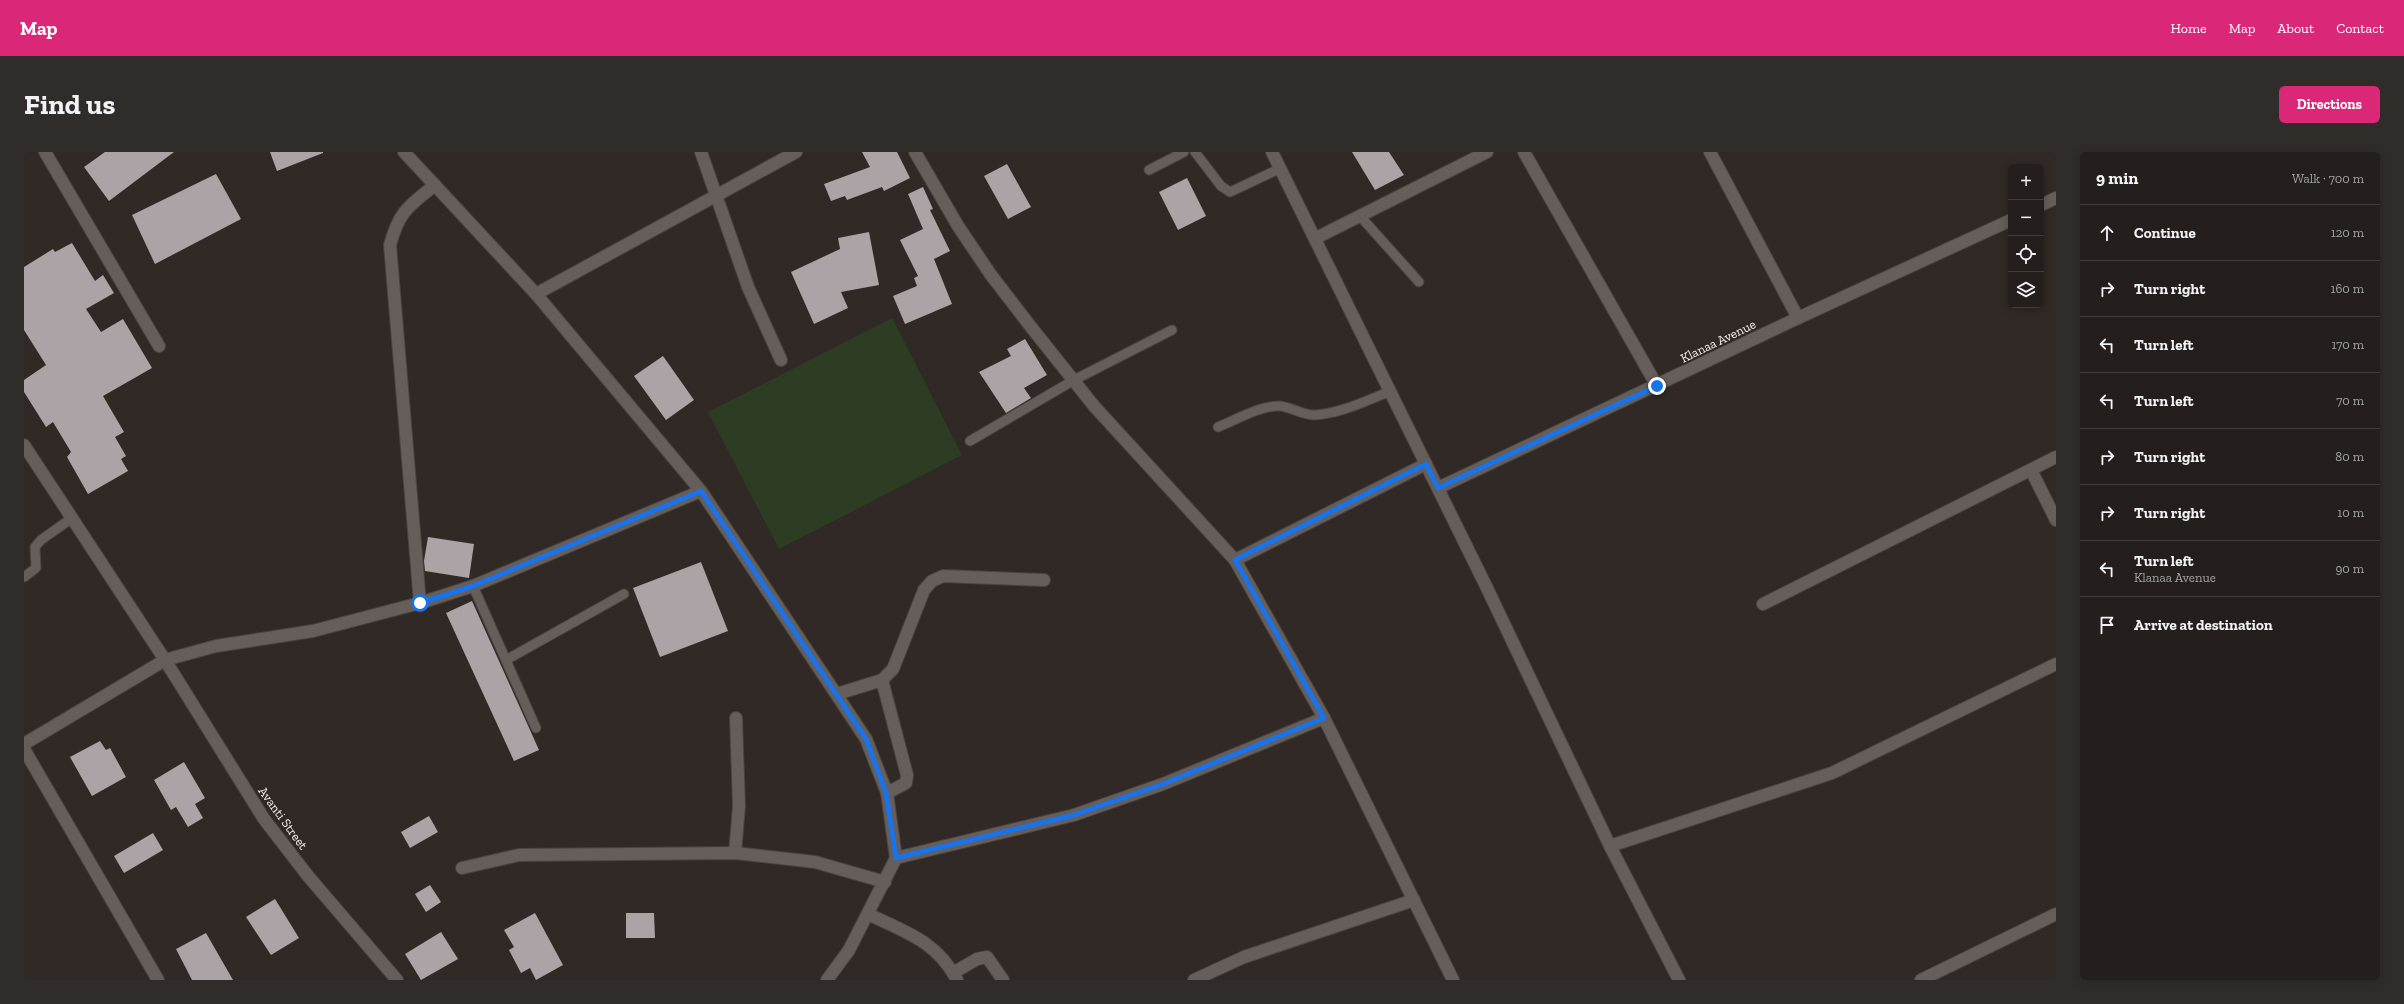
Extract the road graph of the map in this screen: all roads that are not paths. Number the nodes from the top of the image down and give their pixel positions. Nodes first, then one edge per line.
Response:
1 (45, 152) edge
2 (404, 152) edge
3 (701, 152) edge
4 (796, 152) edge
5 (915, 152) edge
6 (1184, 152) edge
7 (1195, 152) edge
8 (1272, 152) edge
9 (1487, 152) edge
10 (1524, 152) edge
11 (1710, 152) edge
12 (1281, 168) junction
13 (1149, 170) dead end
14 (435, 185) junction
15 (715, 195) junction
16 (2056, 198) edge
17 (2044, 204) edge
18 (1360, 216) junction
19 (2008, 221) edge
20 (1316, 238) junction
21 (1419, 282) dead end
22 (536, 294) junction
23 (1798, 318) junction
24 (1172, 330) dead end
25 (159, 346) dead end
26 (781, 360) dead end
27 (1074, 380) junction
28 (1657, 386) junction
29 (1391, 391) junction
30 (1218, 427) dead end
31 (970, 441) dead end
32 (24, 445) edge
33 (2056, 457) edge
34 (1426, 464) junction
35 (2031, 470) junction
36 (1438, 488) junction
37 (701, 491) junction
38 (72, 518) junction
39 (2056, 520) edge
40 (1235, 560) junction
41 (24, 577) edge
42 (1044, 580) dead end
43 (473, 586) junction
44 (624, 594) dead end
45 (420, 603) junction
46 (1763, 604) dead end
47 (165, 660) junction
48 (506, 660) junction
49 (2056, 664) edge
50 (882, 680) junction
51 (837, 694) junction
52 (736, 718) dead end
53 (1324, 718) junction
54 (536, 728) dead end
55 (24, 744) edge
56 (24, 749) edge
57 (886, 793) junction
58 (1610, 846) junction
59 (735, 853) junction
60 (896, 858) junction
61 (462, 868) dead end
62 (886, 882) junction
63 (1414, 900) junction
64 (868, 914) junction
65 (2056, 914) edge
66 (955, 977) edge
67 (158, 980) edge
68 (397, 980) edge
69 (827, 980) edge
70 (1003, 980) edge
71 (1194, 980) edge
72 (1453, 980) edge
73 (1679, 980) edge
74 (1921, 980) edge

1 - 25 street
2 - 14 street
3 - 15 street
4 - 15 street
5 - 27 street
6 - 13 lane
7 - 12 lane
8 - 12 street
9 - 18 street
10 - 28 street
11 - 23 street
12 - 20 street
14 - 22 street
14 - 45 street
15 - 22 street
15 - 26 street
16 - 17 street
18 - 20 street
18 - 21 lane
19 - 23 street, Klanaa Avenue
20 - 29 street
22 - 37 street
23 - 28 street, Klanaa Avenue
24 - 27 lane
27 - 31 lane
27 - 40 street
28 - 36 street, Klanaa Avenue
29 - 30 lane
29 - 34 street
32 - 38 street, Avanti Street
33 - 35 street
34 - 36 street
34 - 40 street
35 - 39 street
35 - 46 street
36 - 58 street
37 - 43 street
37 - 51 street
38 - 41 lane
38 - 47 street, Avanti Street
40 - 53 street
42 - 50 street
43 - 45 street
43 - 48 lane
44 - 48 lane
45 - 47 street
47 - 55 street
47 - 68 street, Avanti Street
48 - 54 lane
49 - 58 street
50 - 51 street
50 - 57 street
51 - 57 street
52 - 59 street
53 - 60 street
53 - 63 street
56 - 67 street
57 - 60 street
58 - 73 street
59 - 61 street
59 - 62 street
60 - 62 street
62 - 64 street
63 - 71 street
63 - 72 street
64 - 66 street
64 - 69 street
65 - 74 street
66 - 70 street

